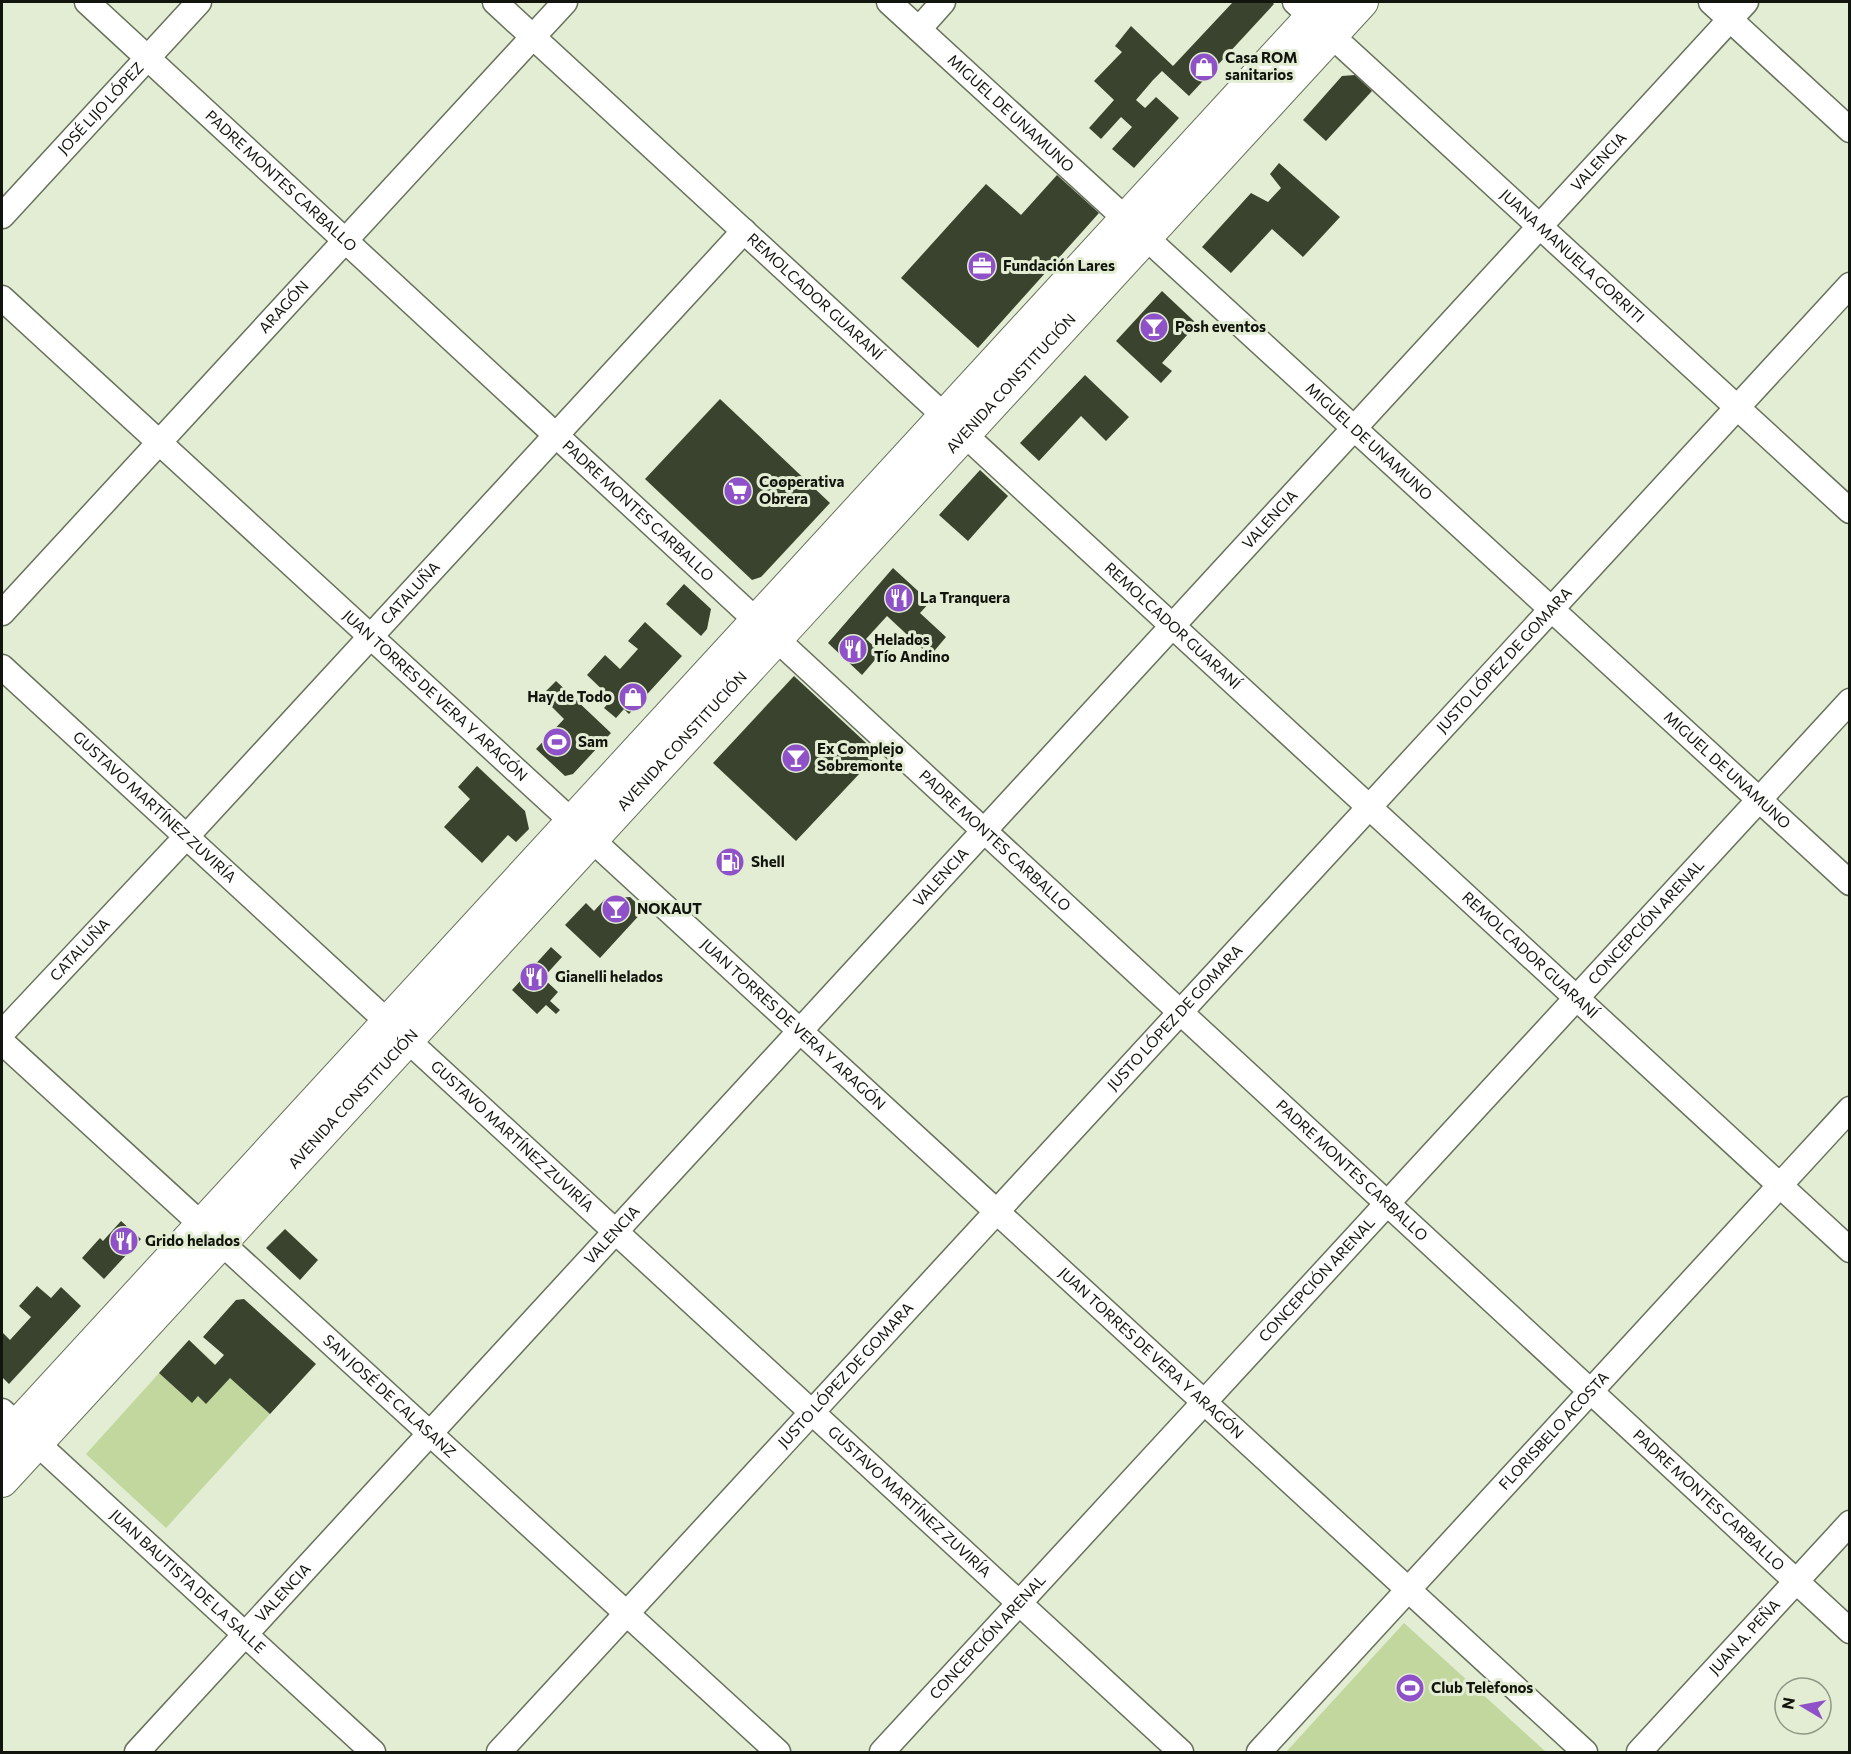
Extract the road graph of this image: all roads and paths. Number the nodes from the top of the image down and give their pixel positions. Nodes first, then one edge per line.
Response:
1 (87, 2) edge
2 (199, 2) edge
3 (495, 2) edge
4 (565, 2) edge
5 (889, 2) edge
6 (943, 2) edge
7 (1362, 2) edge
8 (1711, 2) edge
9 (1746, 2) edge
10 (1316, 14) edge
11 (1730, 19) junction
12 (919, 29) junction
13 (533, 36) junction
14 (147, 58) junction
15 (1850, 130) edge
16 (2, 216) edge
17 (1539, 227) junction
18 (1135, 228) junction
19 (744, 231) junction
20 (345, 240) junction
21 (1850, 285) edge
22 (2, 298) edge
23 (1737, 407) junction
24 (954, 425) junction
25 (1354, 428) junction
26 (556, 435) junction
27 (159, 442) junction
28 (1850, 511) edge
29 (1551, 609) junction
30 (2, 613) edge
31 (1173, 626) junction
32 (767, 629) junction
33 (370, 637) junction
34 (2, 667) edge
35 (1850, 701) edge
36 (1759, 800) junction
37 (1369, 807) junction
38 (984, 830) junction
39 (581, 831) junction
40 (186, 837) junction
41 (1850, 883) edge
42 (1576, 998) junction
43 (1181, 1012) junction
44 (397, 1031) junction
45 (800, 1031) junction
46 (2, 1033) edge
47 (2, 1042) edge
48 (1850, 1109) edge
49 (1780, 1185) junction
50 (1388, 1203) junction
51 (997, 1212) junction
52 (615, 1232) junction
53 (211, 1234) junction
54 (1850, 1250) edge
55 (1591, 1391) junction
56 (1204, 1402) junction
57 (812, 1412) junction
58 (14, 1431) edge
59 (429, 1434) junction
60 (2, 1481) edge
61 (1850, 1523) edge
62 (1796, 1581) junction
63 (1408, 1589) junction
64 (1019, 1603) junction
65 (625, 1614) junction
66 (1850, 1630) edge
67 (245, 1635) junction
68 (137, 1752) edge
69 (373, 1752) edge
70 (499, 1752) edge
71 (778, 1752) edge
72 (882, 1752) edge
73 (1181, 1752) edge
74 (1259, 1752) edge
75 (1585, 1752) edge
76 (1639, 1752) edge

1 - 14 street, PADRE MONTES CARBALLO
2 - 14 street, JOSÉ LIJO LÓPEZ
3 - 13 street, REMOLCADOR GUARANÍ
4 - 13 street, ARAGÓN
5 - 12 street, MIGUEL DE UNAMUNO
6 - 12 street
7 - 10 main road, AVENIDA CONSTITUCIÓN
8 - 11 street
9 - 11 street, VALENCIA
10 - 17 street, JUANA MANUELA GORRITI
10 - 18 main road, AVENIDA CONSTITUCIÓN
11 - 15 street
11 - 17 street, VALENCIA
12 - 18 street, MIGUEL DE UNAMUNO
13 - 19 street, REMOLCADOR GUARANÍ
13 - 20 street, ARAGÓN
14 - 16 street, JOSÉ LIJO LÓPEZ
14 - 20 street, PADRE MONTES CARBALLO
17 - 23 street, JUANA MANUELA GORRITI
17 - 25 street, VALENCIA
18 - 24 main road, AVENIDA CONSTITUCIÓN
18 - 25 street, MIGUEL DE UNAMUNO
19 - 24 street, REMOLCADOR GUARANÍ
19 - 26 street, CATALUÑA
20 - 26 street, PADRE MONTES CARBALLO
20 - 27 street, ARAGÓN
21 - 23 street, JUSTO LÓPEZ DE GOMARA
22 - 27 street, JUAN TORRES DE VERA Y ARAGÓN
23 - 28 street, JUANA MANUELA GORRITI
23 - 29 street, JUSTO LÓPEZ DE GOMARA
24 - 31 street, REMOLCADOR GUARANÍ
24 - 32 main road, AVENIDA CONSTITUCIÓN
25 - 29 street, MIGUEL DE UNAMUNO
25 - 31 street, VALENCIA
26 - 32 street, PADRE MONTES CARBALLO
26 - 33 street, CATALUÑA
27 - 30 street, ARAGÓN
27 - 33 street, JUAN TORRES DE VERA Y ARAGÓN
29 - 36 street, MIGUEL DE UNAMUNO
29 - 37 street, JUSTO LÓPEZ DE GOMARA
31 - 37 street, REMOLCADOR GUARANÍ
31 - 38 street, VALENCIA
32 - 38 street, PADRE MONTES CARBALLO
32 - 39 main road, AVENIDA CONSTITUCIÓN
33 - 39 street, JUAN TORRES DE VERA Y ARAGÓN
33 - 40 street, CATALUÑA
34 - 40 street, GUSTAVO MARTÍNEZ ZUVIRÍA
35 - 36 street, CONCEPCIÓN ARENAL
36 - 41 street, MIGUEL DE UNAMUNO
36 - 42 street, CONCEPCIÓN ARENAL
37 - 42 street, REMOLCADOR GUARANÍ
37 - 43 street, JUSTO LÓPEZ DE GOMARA
38 - 43 street, PADRE MONTES CARBALLO
38 - 45 street, VALENCIA
39 - 44 main road, AVENIDA CONSTITUCIÓN
39 - 45 street, JUAN TORRES DE VERA Y ARAGÓN
40 - 44 street, GUSTAVO MARTÍNEZ ZUVIRÍA
40 - 46 street, CATALUÑA
42 - 49 street, REMOLCADOR GUARANÍ
42 - 50 street, CONCEPCIÓN ARENAL
43 - 50 street, PADRE MONTES CARBALLO
43 - 51 street, JUSTO LÓPEZ DE GOMARA
44 - 52 street, GUSTAVO MARTÍNEZ ZUVIRÍA
44 - 53 main road, AVENIDA CONSTITUCIÓN
45 - 51 street, JUAN TORRES DE VERA Y ARAGÓN
45 - 52 street, VALENCIA
47 - 53 street, SAN JOSÉ DE CALASANZ
48 - 49 street, FLORISBELO ACOSTA
49 - 54 street, REMOLCADOR GUARANÍ
49 - 55 street, FLORISBELO ACOSTA
50 - 55 street, PADRE MONTES CARBALLO
50 - 56 street, CONCEPCIÓN ARENAL
51 - 56 street, JUAN TORRES DE VERA Y ARAGÓN
51 - 57 street, JUSTO LÓPEZ DE GOMARA
52 - 57 street, GUSTAVO MARTÍNEZ ZUVIRÍA
52 - 59 street, VALENCIA
53 - 58 main road, AVENIDA CONSTITUCIÓN
53 - 59 street, SAN JOSÉ DE CALASANZ
55 - 62 street, PADRE MONTES CARBALLO
55 - 63 street, FLORISBELO ACOSTA
56 - 63 street, JUAN TORRES DE VERA Y ARAGÓN
56 - 64 street, CONCEPCIÓN ARENAL
57 - 64 street, GUSTAVO MARTÍNEZ ZUVIRÍA
57 - 65 street, JUSTO LÓPEZ DE GOMARA
58 - 60 main road, AVENIDA CONSTITUCIÓN
58 - 67 street, JUAN BAUTISTA DE LA SALLE
59 - 65 street, SAN JOSÉ DE CALASANZ
59 - 67 street, VALENCIA
61 - 62 street, JUAN A. PEÑA
62 - 66 street, PADRE MONTES CARBALLO
62 - 76 street, JUAN A. PEÑA
63 - 74 street, FLORISBELO ACOSTA
63 - 75 street, JUAN TORRES DE VERA Y ARAGÓN
64 - 72 street, CONCEPCIÓN ARENAL
64 - 73 street, GUSTAVO MARTÍNEZ ZUVIRÍA
65 - 70 street, JUSTO LÓPEZ DE GOMARA
65 - 71 street, SAN JOSÉ DE CALASANZ
67 - 68 street, VALENCIA
67 - 69 street, JUAN BAUTISTA DE LA SALLE

